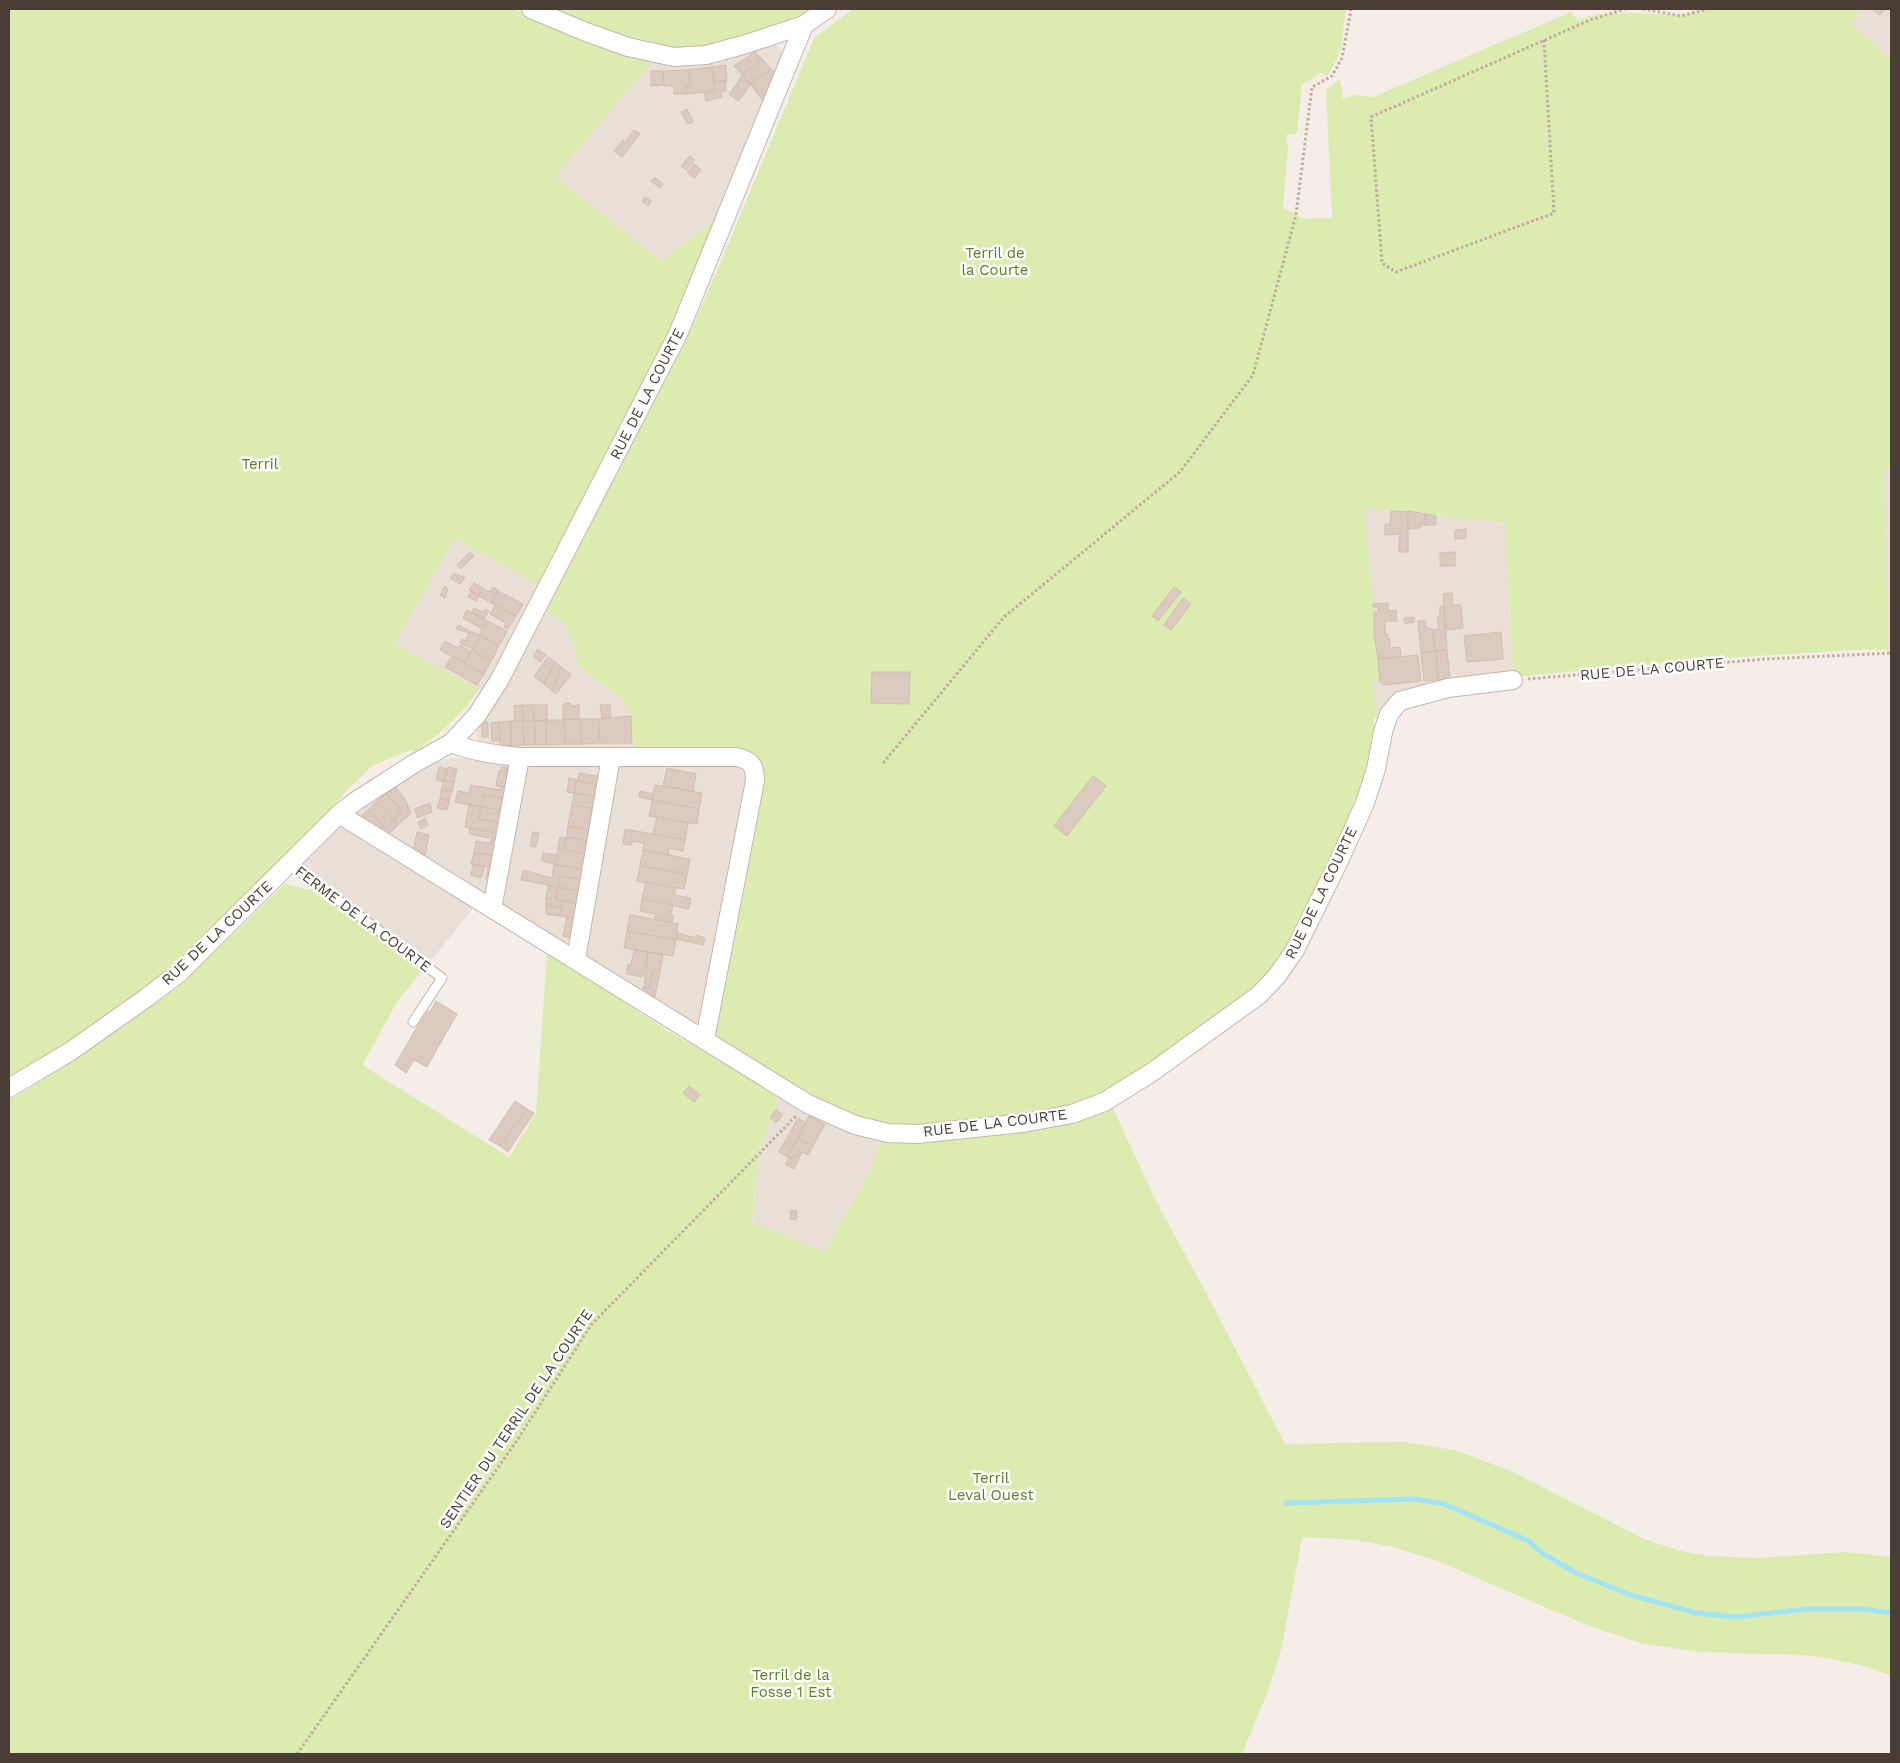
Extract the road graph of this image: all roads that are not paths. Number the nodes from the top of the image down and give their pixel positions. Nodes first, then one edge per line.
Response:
1 (531, 9) edge
2 (827, 9) edge
3 (804, 25) junction
4 (1513, 680) road end
5 (451, 743) junction
6 (520, 757) junction
7 (612, 757) junction
8 (339, 814) junction
9 (290, 864) junction
10 (492, 909) junction
11 (576, 959) junction
12 (413, 1022) dead end
13 (705, 1039) junction
14 (9, 1088) edge

1 - 3 street
2 - 3 street
3 - 5 street, RUE DE LA COURTE
4 - 13 street, RUE DE LA COURTE
5 - 6 street
5 - 8 street, RUE DE LA COURTE
6 - 7 street
6 - 10 street
7 - 11 street
7 - 13 street
8 - 9 street, RUE DE LA COURTE
8 - 10 street, RUE DE LA COURTE
9 - 12 lane, FERME DE LA COURTE
9 - 14 street, RUE DE LA COURTE
10 - 11 street, RUE DE LA COURTE
11 - 13 street, RUE DE LA COURTE

